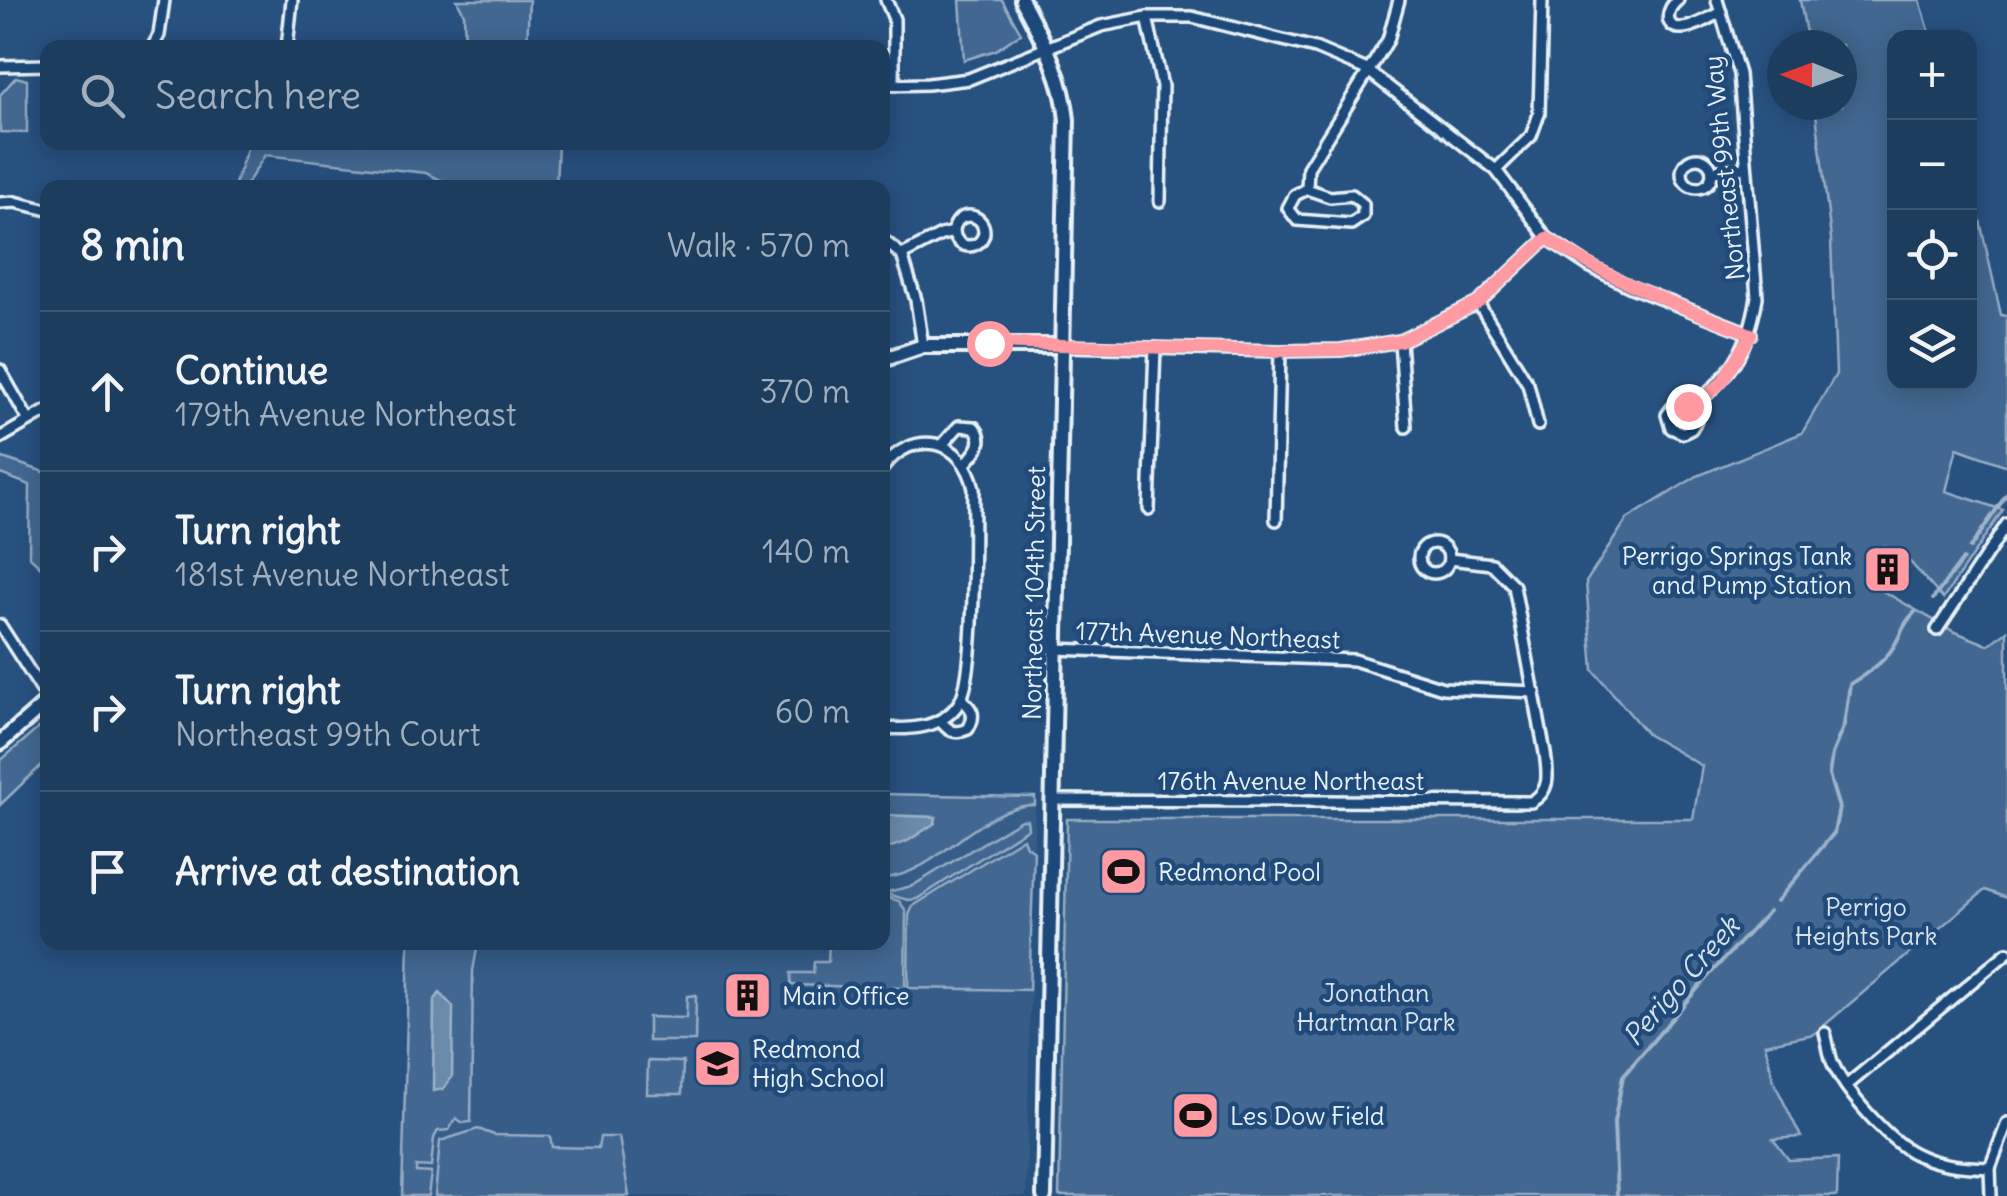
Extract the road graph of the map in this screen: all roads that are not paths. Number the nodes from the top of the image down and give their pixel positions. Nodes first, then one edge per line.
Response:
1 (164, 0) edge
2 (292, 0) edge
3 (886, 0) edge
4 (1022, 0) edge
5 (1400, 0) edge
6 (1542, 0) edge
7 (1678, 0) edge
8 (1717, 0) edge
9 (1721, 12) junction
10 (1148, 17) junction
11 (156, 40) edge
12 (288, 40) edge
13 (1046, 46) junction
14 (890, 63) edge
15 (40, 65) edge
16 (0, 66) edge
17 (1367, 70) junction
18 (890, 85) edge
19 (1746, 168) junction
20 (1496, 170) junction
21 (1712, 172) dead end
22 (1307, 189) junction
23 (1160, 201) dead end
24 (0, 203) edge
25 (40, 208) edge
26 (954, 232) dead end
27 (1547, 238) junction
28 (890, 245) edge
29 (902, 255) junction
30 (1478, 303) junction
31 (1751, 334) junction
32 (1400, 341) junction
33 (923, 346) junction
34 (1062, 346) junction
35 (1156, 348) junction
36 (1280, 351) junction
37 (890, 357) edge
38 (0, 370) edge
39 (1692, 408) dead end
40 (40, 415) edge
41 (29, 421) junction
42 (1538, 425) dead end
43 (1406, 427) dead end
44 (0, 438) edge
45 (942, 445) junction
46 (890, 460) edge
47 (966, 464) junction
48 (1149, 509) dead end
49 (1276, 520) dead end
50 (2007, 524) edge
51 (1449, 559) dead end
52 (0, 625) edge
53 (1937, 630) dead end
54 (4, 641) edge
55 (1055, 650) junction
56 (40, 689) edge
57 (1535, 692) junction
58 (962, 700) junction
59 (40, 707) edge
60 (940, 720) junction
61 (890, 728) edge
62 (0, 743) edge
63 (1051, 800) junction
64 (2007, 953) edge
65 (1825, 1033) dead end
66 (1846, 1086) junction
67 (2007, 1124) edge
68 (1990, 1168) junction
69 (1044, 1196) edge
70 (1991, 1196) edge

1 - 11 street
2 - 12 street
3 - 14 street
4 - 13 street, Northeast 104th Street
5 - 17 street
6 - 20 street
7 - 9 street
8 - 9 street, Northeast 99th Way
9 - 19 street, Northeast 99th Way
10 - 13 street
10 - 17 street
10 - 23 street
13 - 18 street
13 - 34 street, Northeast 104th Street
15 - 16 street
17 - 20 street
17 - 22 street
19 - 21 street
19 - 31 street, Northeast 99th Way
20 - 27 street
22 - 22 street
24 - 25 street
26 - 29 street
27 - 30 street
27 - 31 street
28 - 29 street
29 - 33 street
30 - 32 street
30 - 42 street
31 - 39 street
32 - 36 street
32 - 43 street
33 - 34 street
33 - 37 street
34 - 35 street
34 - 55 street, Northeast 104th Street
35 - 36 street
35 - 48 street
36 - 49 street
38 - 41 street
40 - 41 street
41 - 44 street
45 - 46 street
45 - 47 street
45 - 47 street
47 - 58 street
50 - 53 street
51 - 57 street
52 - 54 street
54 - 56 street
55 - 57 street, 177th Avenue Northeast
55 - 63 street, Northeast 104th Street
57 - 63 street, 176th Avenue Northeast
58 - 60 street
58 - 60 street
59 - 62 street
60 - 61 street
63 - 69 street, Northeast 104th Street
64 - 66 street
65 - 66 street
66 - 68 street
67 - 68 street
68 - 70 street

